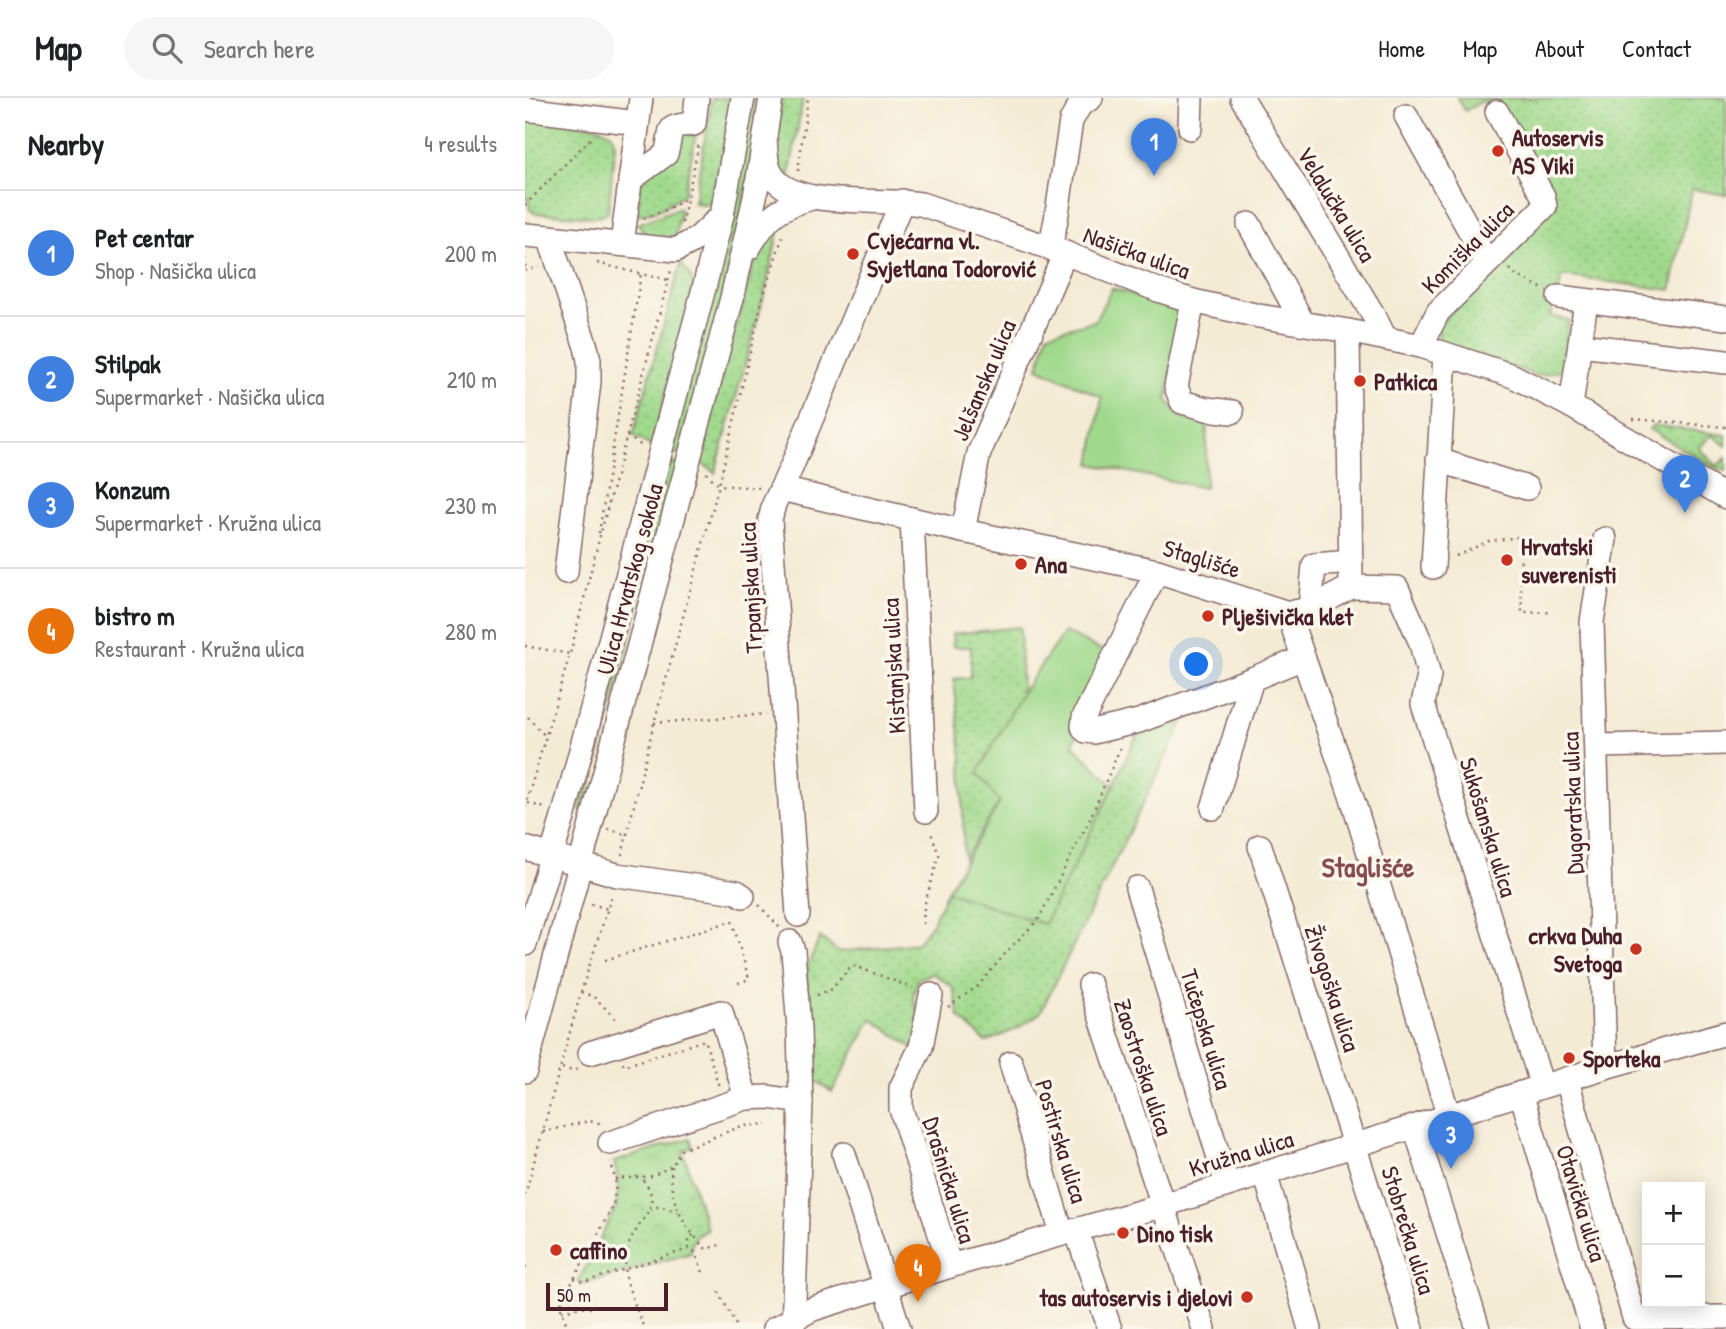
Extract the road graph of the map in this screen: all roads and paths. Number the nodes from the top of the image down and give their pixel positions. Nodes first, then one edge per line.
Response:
1 (641, 98) edge
2 (697, 98) edge
3 (743, 98) edge
4 (771, 98) edge
5 (808, 98) edge
6 (1091, 98) edge
7 (1191, 98) edge
8 (1242, 98) edge
9 (525, 109) edge
10 (1497, 112) dead end
11 (1406, 116) dead end
12 (608, 120) junction
13 (637, 123) junction
14 (1190, 128) dead end
15 (765, 136) junction
16 (699, 143) dead end
17 (798, 172) dead end
18 (630, 180) junction
19 (688, 198) junction
20 (812, 198) junction
21 (902, 201) junction
22 (525, 205) edge
23 (722, 215) junction
24 (1249, 224) dead end
25 (786, 226) dead end
26 (624, 233) junction
27 (525, 235) edge
28 (549, 237) junction
29 (679, 240) junction
30 (1057, 251) junction
31 (525, 258) edge
32 (1490, 258) junction
33 (741, 261) junction
34 (557, 262) junction
35 (597, 263) dead end
36 (525, 272) edge
37 (641, 274) junction
38 (704, 288) junction
39 (1559, 297) joint
40 (1193, 301) junction
41 (1586, 301) junction
42 (1726, 318) edge
43 (1303, 323) junction
44 (1348, 331) junction
45 (1385, 338) junction
46 (1580, 345) junction
47 (1421, 346) junction
48 (1445, 354) junction
49 (1726, 362) edge
50 (1571, 406) junction
51 (1232, 412) dead end
52 (1626, 418) dead end
53 (1726, 428) edge
54 (627, 436) junction
55 (647, 450) dead end
56 (1438, 460) junction
57 (697, 467) dead end
58 (719, 485) junction
59 (1527, 488) dead end
60 (782, 489) junction
61 (1726, 498) edge
62 (912, 519) junction
63 (963, 531) junction
64 (1605, 540) dead end
65 (597, 547) junction
66 (1456, 556) dead end
67 (1351, 562) junction
68 (1433, 567) dead end
69 (1157, 571) junction
70 (566, 572) dead end
71 (1351, 587) junction
72 (1299, 611) junction
73 (1553, 612) dead end
74 (525, 646) edge
75 (570, 654) junction
76 (1303, 657) junction
77 (1252, 679) junction
78 (784, 712) junction
79 (528, 717) dead end
80 (654, 723) junction
81 (1130, 723) junction
82 (547, 738) junction
83 (1726, 743) edge
84 (1598, 746) junction
85 (526, 804) edge
86 (1213, 808) dead end
87 (926, 811) joint
88 (627, 835) dead end
89 (1260, 846) dead end
90 (525, 848) edge
91 (552, 856) junction
92 (580, 864) junction
93 (617, 874) junction
94 (1137, 888) dead end
95 (743, 896) joint
96 (594, 905) dead end
97 (608, 909) junction
98 (798, 915) dead end
99 (923, 924) dead end
100 (790, 942) joint
101 (525, 944) edge
102 (605, 960) dead end
103 (736, 984) dead end
104 (1090, 985) dead end
105 (580, 992) junction
106 (931, 995) joint
107 (797, 1002) junction
108 (617, 1020) dead end
109 (926, 1023) junction
110 (1726, 1033) edge
111 (619, 1055) dead end
112 (587, 1060) joint
113 (1011, 1063) dead end
114 (1605, 1067) junction
115 (561, 1068) junction
116 (525, 1071) edge
117 (1567, 1080) junction
118 (1532, 1090) junction
119 (722, 1097) dead end
120 (747, 1098) junction
121 (801, 1102) junction
122 (1449, 1117) junction
123 (767, 1124) dead end
124 (1415, 1127) junction
125 (543, 1132) junction
126 (607, 1144) junction
127 (1355, 1146) junction
128 (844, 1154) dead end
129 (672, 1166) junction
130 (1265, 1173) junction
131 (615, 1179) junction
132 (642, 1179) junction
133 (1227, 1184) junction
134 (525, 1195) edge
135 (1164, 1205) junction
136 (650, 1210) junction
137 (679, 1213) junction
138 (1069, 1232) junction
139 (693, 1235) junction
140 (723, 1244) dead end
141 (689, 1249) junction
142 (950, 1266) junction
143 (525, 1267) edge
144 (531, 1269) dead end
145 (625, 1269) junction
146 (704, 1275) dead end
147 (574, 1278) junction
148 (563, 1285) dead end
149 (570, 1286) junction
150 (887, 1287) junction
151 (719, 1292) dead end
152 (594, 1310) dead end
153 (562, 1311) junction
154 (1726, 1317) edge
155 (787, 1326) edge
156 (568, 1329) edge
157 (644, 1329) edge
158 (738, 1329) edge
159 (899, 1329) edge
160 (1110, 1329) edge
161 (1204, 1329) edge
162 (1310, 1329) edge
163 (1412, 1329) edge
164 (1478, 1329) edge
165 (1592, 1329) edge

1 - 13 street
2 - 18 street
3 - 23 street, Ulica Hrvatskog sokola
4 - 15 street, Ulica Hrvatskog sokola
5 - 17 path
6 - 30 street, Jelšanska ulica
7 - 14 street
8 - 45 street, Velalučka ulica
9 - 12 street
10 - 32 street, Komiška ulica
11 - 32 street
12 - 13 street
12 - 22 path
13 - 18 street
15 - 20 street, Našička ulica
15 - 33 street, Ulica Hrvatskog sokola
16 - 19 path
18 - 26 street
19 - 26 path
19 - 29 path
20 - 21 street, Našička ulica
20 - 33 street, Našička ulica
21 - 30 street, Našička ulica
21 - 60 street, Trpanjska ulica
23 - 29 street
23 - 38 street, Ulica Hrvatskog sokola
24 - 43 street
25 - 58 path
26 - 28 street
26 - 29 street
27 - 28 street
28 - 34 street
29 - 38 street
30 - 40 street, Našička ulica
30 - 63 street, Jelšanska ulica
31 - 36 path
32 - 39 path
32 - 47 street, Komiška ulica
33 - 92 street, Ulica Hrvatskog sokola
34 - 36 path
34 - 70 street
35 - 37 path
37 - 54 path
37 - 65 path
38 - 91 street, Ulica Hrvatskog sokola
39 - 41 street
40 - 43 street, Našička ulica
40 - 51 street
41 - 42 street
41 - 46 street
43 - 44 street, Našička ulica
44 - 45 street, Našička ulica
44 - 67 street
45 - 47 street, Našička ulica
46 - 49 street
46 - 50 street
47 - 48 street, Našička ulica
48 - 50 street, Našička ulica
48 - 56 street
50 - 61 street, Našička ulica
52 - 53 path
54 - 55 path
54 - 65 path
56 - 59 street
56 - 68 street
57 - 58 path
58 - 60 path
58 - 80 path
60 - 62 street, Staglišće
60 - 78 street, Trpanjska ulica
62 - 63 street, Staglišće
62 - 87 street, Kistanjska ulica
63 - 69 street, Staglišće
64 - 84 street, Dugoratska ulica
65 - 75 path
66 - 73 path
67 - 71 street
67 - 72 street
69 - 72 street, Staglišće
69 - 81 street
71 - 72 street
71 - 118 street, Sukošanska ulica
72 - 76 street
74 - 75 path
75 - 82 path
76 - 77 street
76 - 122 street
77 - 81 street
77 - 86 street
78 - 80 path
78 - 98 street, Trpanjska ulica
79 - 82 path
80 - 88 path
81 - 109 path
82 - 85 path
83 - 84 street
84 - 114 street, Dugoratska ulica
87 - 99 path
89 - 127 street, Živogoška ulica
90 - 91 street
91 - 92 street
91 - 101 street, Ulica Hrvatskog sokola
92 - 93 street
92 - 116 street, Ulica Hrvatskog sokola
93 - 95 street
93 - 97 path
94 - 133 street, Tučepska ulica
95 - 100 path
96 - 97 path
97 - 105 path
100 - 107 street
102 - 103 path
104 - 135 street, Zaostroška ulica
105 - 108 path
105 - 115 path
106 - 107 path
106 - 109 street
107 - 121 street
109 - 142 street, Drašnička ulica
110 - 114 street, Kružna ulica
111 - 119 path
112 - 115 path
112 - 120 street
113 - 138 street, Postirska ulica
114 - 117 street, Kružna ulica
115 - 125 path
117 - 118 street, Kružna ulica
117 - 154 street
118 - 122 street, Kružna ulica
118 - 165 street, Otavička ulica
120 - 121 street
120 - 126 street
121 - 155 street
122 - 124 street, Kružna ulica
123 - 129 path
124 - 127 street, Kružna ulica
124 - 164 street
125 - 126 path
125 - 134 path
126 - 131 path
127 - 130 street, Kružna ulica
127 - 163 street, Stobrečka ulica
128 - 150 street
129 - 132 path
129 - 137 path
130 - 133 street, Kružna ulica
130 - 162 street
131 - 132 path
131 - 147 path
132 - 136 path
133 - 135 street, Kružna ulica
135 - 138 street, Kružna ulica
135 - 161 street, Zaostroška ulica
136 - 137 path
136 - 145 path
137 - 139 path
138 - 142 street, Kružna ulica
138 - 160 street, Postirska ulica
139 - 140 path
139 - 141 path
141 - 145 path
141 - 146 path
142 - 150 street, Kružna ulica
143 - 144 path
145 - 147 path
145 - 157 path
147 - 149 path
148 - 149 path
149 - 153 path
150 - 155 street, Kružna ulica
150 - 159 street
151 - 158 path
152 - 153 path
153 - 156 path

